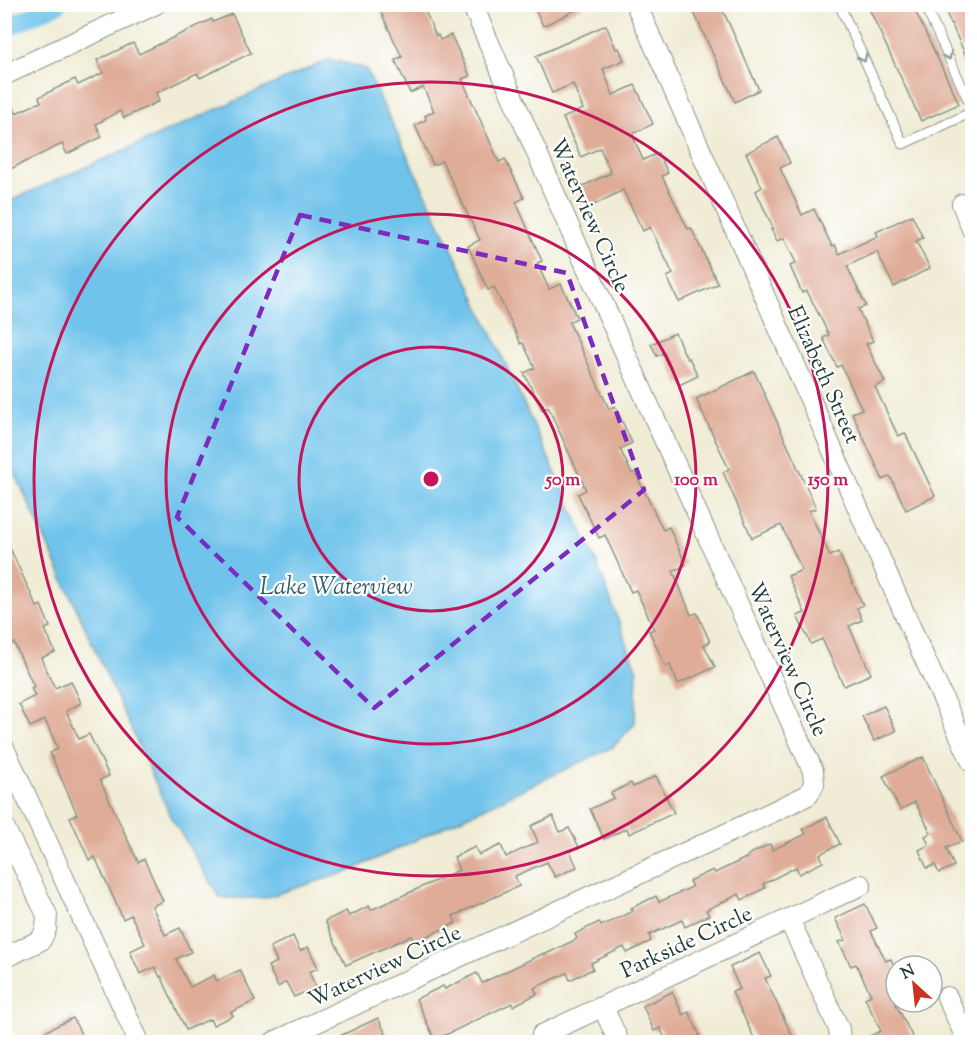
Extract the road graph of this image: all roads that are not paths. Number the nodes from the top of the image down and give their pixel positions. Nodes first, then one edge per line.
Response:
1 (156, 4) edge
2 (472, 4) edge
3 (636, 4) edge
4 (839, 4) edge
5 (924, 4) edge
6 (4, 75) edge
7 (972, 108) edge
8 (972, 112) edge
9 (962, 204) dead end
10 (972, 229) edge
11 (4, 748) edge
12 (972, 762) edge
13 (4, 827) edge
14 (861, 885) dead end
15 (789, 919) junction
16 (4, 958) edge
17 (947, 997) dead end
18 (603, 1007) junction
19 (542, 1035) dead end
20 (139, 1042) edge
21 (274, 1042) edge
22 (619, 1042) edge
23 (840, 1042) edge
24 (968, 1042) edge

1 - 6 street
2 - 21 street, Waterview Circle
3 - 12 street, Elizabeth Street
4 -> 8 lane
5 -> 7 lane
9 - 10 street
11 - 20 street
13 - 16 street
14 - 15 street, Parkside Circle
15 - 18 street, Parkside Circle
15 - 23 street, Parkside Circle
17 - 24 street
18 - 19 street, Parkside Circle
18 - 22 street

